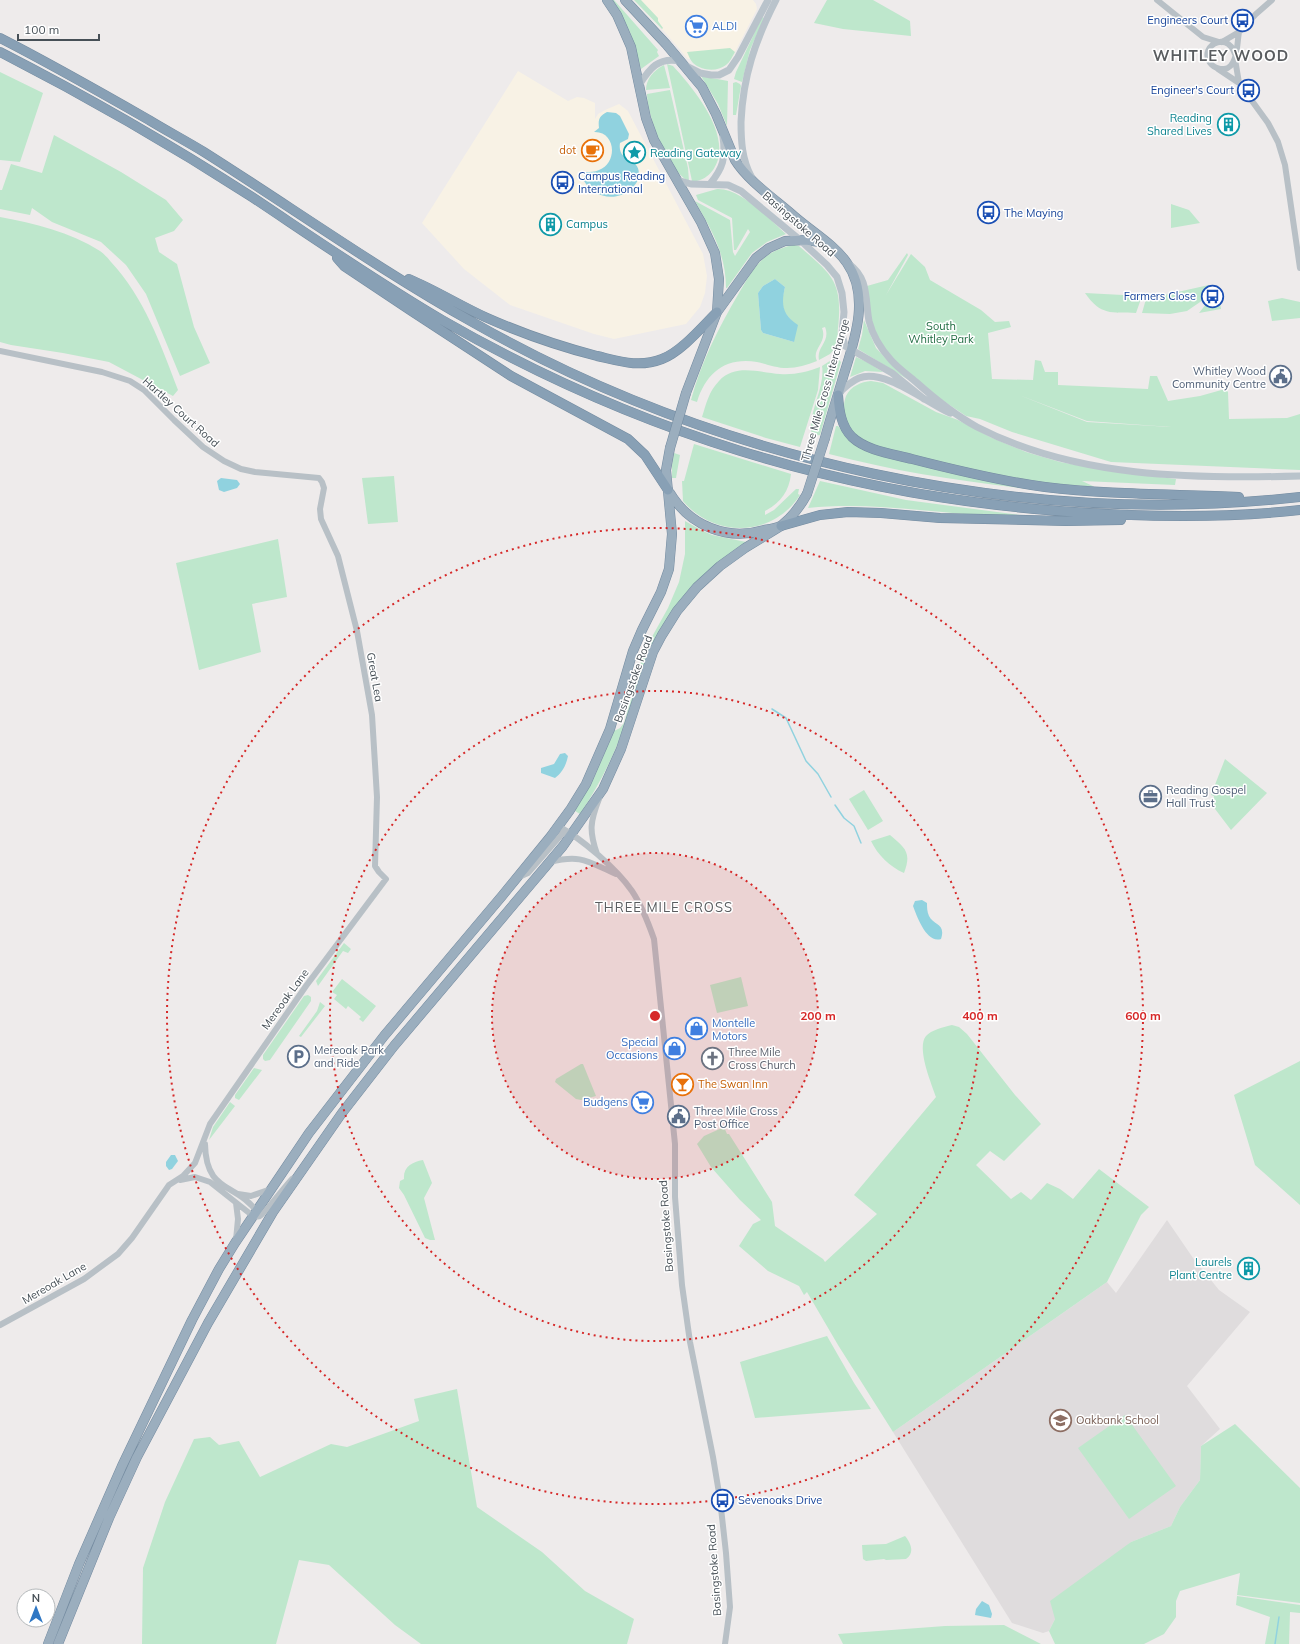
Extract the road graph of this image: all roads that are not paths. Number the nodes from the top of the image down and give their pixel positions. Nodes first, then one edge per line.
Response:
1 (607, 0) edge
2 (625, 0) edge
3 (768, 0) edge
4 (776, 0) edge
5 (1157, 0) edge
6 (1272, 0) edge
7 (1239, 32) junction
8 (1203, 37) junction
9 (0, 38) edge
10 (1220, 42) junction
11 (1209, 49) junction
12 (0, 52) edge
13 (1235, 56) junction
14 (682, 63) junction
15 (1218, 68) junction
16 (1239, 83) junction
17 (639, 85) junction
18 (722, 129) junction
19 (677, 180) junction
20 (754, 181) junction
21 (710, 184) junction
22 (800, 240) junction
23 (827, 244) junction
24 (323, 245) junction
25 (846, 261) junction
26 (384, 268) junction
27 (1300, 268) edge
28 (716, 312) junction
29 (848, 347) junction
30 (0, 351) edge
31 (838, 394) junction
32 (924, 399) junction
33 (963, 418) junction
34 (1300, 476) edge
35 (322, 482) joint
36 (668, 490) junction
37 (1300, 497) edge
38 (1285, 499) junction
39 (1300, 510) edge
40 (1162, 516) junction
41 (781, 526) junction
42 (603, 789) junction
43 (558, 826) junction
44 (572, 834) junction
45 (598, 854) junction
46 (549, 862) junction
47 (617, 874) junction
48 (517, 878) junction
49 (386, 879) joint
50 (206, 1134) junction
51 (194, 1165) junction
52 (305, 1166) junction
53 (208, 1168) junction
54 (195, 1177) junction
55 (202, 1178) junction
56 (177, 1181) junction
57 (271, 1189) junction
58 (235, 1193) junction
59 (236, 1203) junction
60 (257, 1214) junction
61 (263, 1228) junction
62 (235, 1243) junction
63 (0, 1325) edge
64 (48, 1644) edge
65 (58, 1644) edge
66 (726, 1644) edge

1 - 17 highway
2 - 14 highway, Basingstoke Road
3 - 14 main road
4 - 20 main road, Basingstoke Road
5 - 8 street
6 - 7 street
7 - 10 street
7 - 13 street
8 - 10 street
8 - 11 street
9 - 26 highway
10 - 11 street
10 - 13 street
11 - 15 street
12 - 24 highway
13 - 15 street
13 - 16 street
14 - 17 main road
14 - 18 highway, Basingstoke Road
15 - 16 street
16 - 27 street
17 - 19 highway
18 - 20 highway, Basingstoke Road
18 - 21 main road
19 - 21 main road, Basingstoke Road
19 - 28 highway
20 - 23 highway, Basingstoke Road
21 - 22 main road, Basingstoke Road
22 - 23 highway
22 - 28 highway
22 - 29 main road, Basingstoke Road
23 - 25 highway, Three Mile Cross Interchange
24 - 36 highway
24 - 40 highway
25 - 29 highway, Three Mile Cross Interchange
25 - 33 main road
26 - 28 highway
26 - 38 highway
28 - 36 highway, bridge
29 - 31 highway, Three Mile Cross Interchange
29 - 32 main road
30 - 35 street, Hartley Court Road
31 - 32 main road
31 - 38 highway
31 - 41 highway, Three Mile Cross Interchange, bridge
32 - 33 main road
33 - 34 main road
35 - 49 street, Great Lea
36 - 41 highway
36 - 43 highway, Basingstoke Road
37 - 38 highway
39 - 40 highway
40 - 41 highway
41 - 42 highway, Basingstoke Road
42 - 44 highway, Basingstoke Road
42 - 45 street
43 - 44 street, Basingstoke Road
43 - 48 highway
44 - 45 street, Basingstoke Road
44 - 46 highway
44 - 48 street
45 - 47 street, Basingstoke Road
46 - 47 street
46 - 52 highway
47 - 66 street, Basingstoke Road
48 - 57 highway
49 - 50 street, Mereoak Lane
50 - 51 street, Mereoak Lane
50 - 53 street, Mereoak Lane
51 - 53 street
51 - 54 street
51 - 56 street, Mereoak Lane
52 - 60 street
52 - 61 highway
53 - 55 street
53 - 58 street
54 - 55 street
54 - 56 street
55 - 59 street
56 - 63 street, Mereoak Lane
57 - 58 street
57 - 60 highway
58 - 60 street
59 - 60 street
59 - 62 street
60 - 61 street
60 - 62 highway
61 - 65 highway
62 - 64 highway

